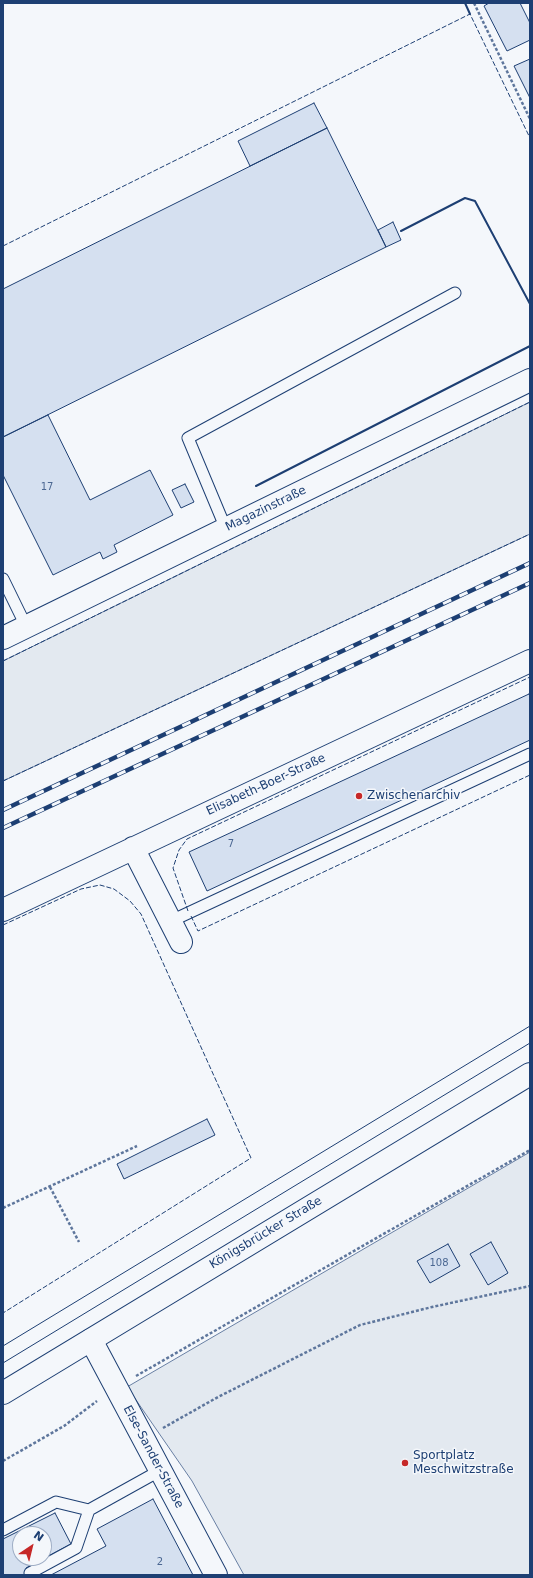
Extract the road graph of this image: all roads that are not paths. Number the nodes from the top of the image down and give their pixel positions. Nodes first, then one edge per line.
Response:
1 (455, 293) dead end
2 (530, 380) edge
3 (226, 529) junction
4 (3, 579) edge
5 (26, 626) junction
6 (3, 638) edge
7 (530, 662) edge
8 (530, 754) edge
9 (133, 848) junction
10 (3, 910) edge
11 (171, 922) junction
12 (181, 942) dead end
13 (530, 1074) edge
14 (91, 1340) junction
15 (3, 1393) edge
16 (160, 1470) junction
17 (89, 1510) junction
18 (9, 1530) edge
19 (30, 1573) dead end
20 (216, 1575) edge

1 - 3 lane
2 - 3 street, Magazinstraße
3 - 5 street, Magazinstraße
4 - 5 lane
5 - 6 street, Magazinstraße
7 - 9 street, Elisabeth-Boer-Straße
8 - 11 lane
9 - 10 street, Elisabeth-Boer-Straße
9 - 11 street
11 - 12 street
13 - 14 street, Königsbrücker Straße
14 - 15 street, Königsbrücker Straße
14 - 16 street, Else-Sander-Straße
16 - 17 lane
16 - 20 street, Else-Sander-Straße
17 - 18 lane
17 - 19 lane

